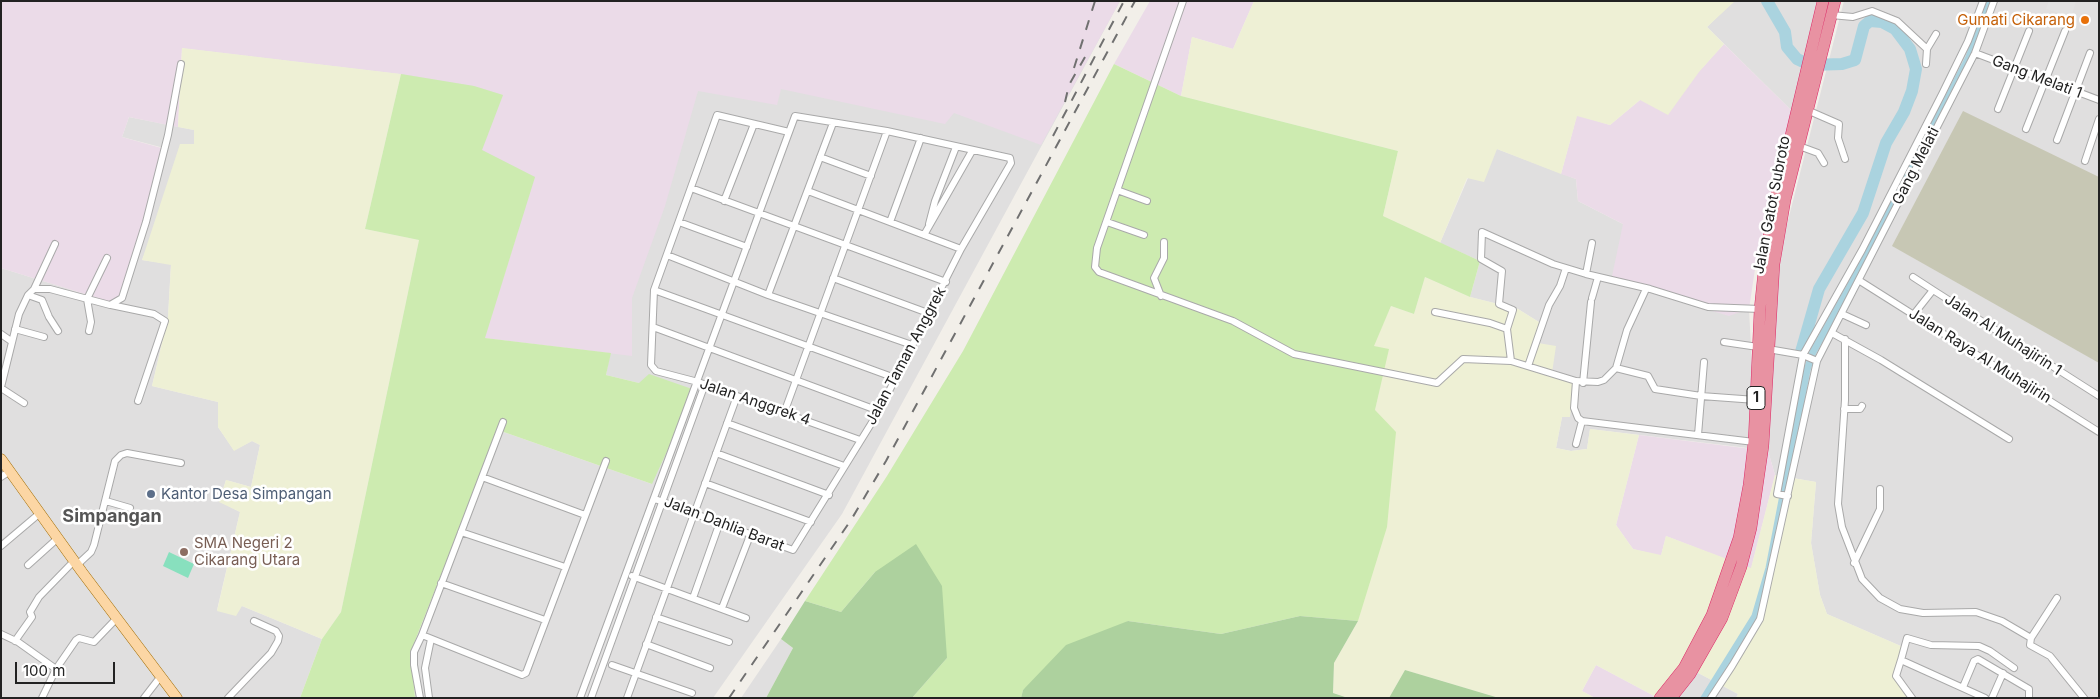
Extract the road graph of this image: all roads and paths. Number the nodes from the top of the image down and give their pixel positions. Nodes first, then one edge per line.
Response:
1 (1183, 1) edge
2 (1823, 1) edge
3 (1834, 1) edge
4 (1983, 1) edge
5 (1994, 1) edge
6 (1831, 15) junction
7 (2065, 30) dead end
8 (2029, 31) dead end
9 (1936, 34) dead end
10 (1968, 42) junction
11 (1818, 46) junction
12 (1976, 48) junction
13 (1927, 49) junction
14 (2090, 53) dead end
15 (182, 64) dead end
16 (1926, 64) dead end
17 (2013, 68) junction
18 (2045, 80) junction
19 (1809, 82) junction
20 (2075, 91) junction
21 (1947, 96) junction
22 (2099, 100) edge
23 (1998, 109) dead end
24 (1807, 110) junction
25 (2099, 119) edge
26 (833, 123) junction
27 (754, 124) junction
28 (2026, 129) dead end
29 (1929, 130) junction
30 (887, 131) junction
31 (789, 132) junction
32 (921, 138) junction
33 (2056, 140) dead end
34 (1799, 146) junction
35 (956, 147) junction
36 (972, 151) junction
37 (820, 157) junction
38 (1845, 159) dead end
39 (2085, 161) dead end
40 (1824, 163) dead end
41 (871, 176) junction
42 (691, 188) junction
43 (808, 190) junction
44 (1117, 190) junction
45 (724, 201) junction
46 (1147, 202) dead end
47 (859, 210) junction
48 (760, 213) junction
49 (679, 222) junction
50 (890, 222) junction
51 (1107, 222) junction
52 (929, 225) junction
53 (795, 226) junction
54 (924, 235) junction
55 (1144, 235) dead end
56 (1164, 242) dead end
57 (1592, 243) dead end
58 (55, 244) dead end
59 (846, 244) junction
60 (747, 247) junction
61 (961, 249) junction
62 (1862, 251) junction
63 (667, 255) junction
64 (1871, 255) junction
65 (108, 258) dead end
66 (1566, 268) junction
67 (1586, 274) junction
68 (1598, 277) junction
69 (1913, 277) dead end
70 (833, 278) junction
71 (1860, 281) junction
72 (735, 282) junction
73 (946, 282) junction
74 (1646, 288) junction
75 (34, 289) junction
76 (654, 290) junction
77 (1933, 290) junction
78 (28, 295) junction
79 (768, 295) junction
80 (1161, 296) junction
81 (87, 299) junction
82 (110, 305) junction
83 (1760, 309) junction
84 (821, 312) junction
85 (1436, 312) dead end
86 (928, 313) junction
87 (723, 314) junction
88 (1842, 314) junction
89 (1914, 314) junction
90 (1866, 325) dead end
91 (653, 327) junction
92 (1507, 328) junction
93 (15, 329) junction
94 (58, 331) dead end
95 (89, 331) dead end
96 (1832, 333) junction
97 (1, 334) edge
98 (44, 337) dead end
99 (1845, 339) junction
100 (11, 342) junction
101 (1724, 342) dead end
102 (912, 345) junction
103 (808, 346) junction
104 (710, 348) junction
105 (1763, 348) junction
106 (1805, 355) junction
107 (1815, 360) junction
108 (1511, 361) junction
109 (1704, 362) dead end
110 (1528, 366) junction
111 (1616, 368) junction
112 (895, 378) junction
113 (796, 380) junction
114 (1579, 382) junction
115 (701, 383) junction
116 (1, 387) edge
117 (737, 396) junction
118 (1701, 396) junction
119 (2099, 396) edge
120 (1756, 400) junction
121 (138, 401) dead end
122 (24, 403) dead end
123 (1862, 406) dead end
124 (1844, 409) junction
125 (879, 411) junction
126 (784, 413) junction
127 (1582, 421) junction
128 (503, 422) dead end
129 (727, 423) junction
130 (2099, 432) edge
131 (1698, 435) junction
132 (2009, 439) dead end
133 (860, 440) junction
134 (1754, 442) junction
135 (1576, 444) dead end
136 (716, 453) junction
137 (1, 459) edge
138 (606, 461) dead end
139 (181, 463) dead end
140 (844, 466) junction
141 (6, 474) edge
142 (482, 477) junction
143 (706, 483) junction
144 (1880, 489) dead end
145 (829, 495) junction
146 (1787, 496) junction
147 (659, 500) junction
148 (106, 501) junction
149 (130, 508) dead end
150 (40, 513) junction
151 (694, 513) junction
152 (585, 515) junction
153 (720, 522) junction
154 (811, 522) junction
155 (461, 532) junction
156 (751, 533) junction
157 (58, 538) junction
158 (1, 546) edge
159 (793, 550) joint
160 (76, 563) junction
161 (1854, 563) junction
162 (28, 565) dead end
163 (565, 567) junction
164 (631, 575) junction
165 (442, 583) junction
166 (667, 588) junction
167 (693, 598) junction
168 (2057, 598) dead end
169 (722, 608) junction
170 (656, 617) junction
171 (117, 618) junction
172 (746, 618) dead end
173 (545, 620) junction
174 (254, 621) dead end
175 (1, 634) edge
176 (422, 635) junction
177 (2031, 638) junction
178 (431, 639) junction
179 (15, 641) junction
180 (729, 642) dead end
181 (602, 644) junction
182 (646, 644) junction
183 (609, 647) junction
184 (1901, 660) junction
185 (612, 664) dead end
186 (710, 668) dead end
187 (2014, 668) dead end
188 (56, 669) junction
189 (636, 673) junction
190 (2003, 673) junction
191 (161, 676) junction
192 (1963, 687) junction
193 (692, 693) dead end
194 (42, 698) edge
195 (144, 698) edge
196 (177, 698) edge
197 (228, 698) edge
198 (420, 698) edge
199 (430, 698) edge
200 (580, 698) edge
201 (591, 698) edge
202 (627, 698) edge
203 (1660, 698) edge
204 (1671, 698) edge
205 (1711, 698) edge
206 (1912, 698) edge
207 (1985, 698) edge
208 (1992, 698) edge
209 (2029, 698) edge
210 (2084, 698) edge

1 - 44 street
2 - 11 highway, Jalan Gatot Subroto / 1
3 - 6 highway, Jalan Gatot Subroto / 1
4 - 10 street
5 - 12 street, Gang Melati
6 - 11 highway, Jalan Gatot Subroto / 1
6 - 13 street
7 - 18 street
8 - 17 street
9 - 13 street
10 - 12 street, Gang Melati 1
10 - 21 street
11 - 19 highway, Jalan Gatot Subroto / 1
12 - 17 street, Gang Melati 1
12 - 21 street, Gang Melati
13 - 16 street
14 - 20 street
15 - 82 street
17 - 18 street, Gang Melati 1
17 - 23 street
18 - 20 street, Gang Melati 1
18 - 28 street
19 - 24 highway, Jalan Gatot Subroto / 1
19 - 83 highway, Jalan Gatot Subroto / 1
20 - 22 street, Gang Melati 1
20 - 33 street
21 - 29 street
21 - 29 street, Gang Melati
24 - 34 highway, Jalan Gatot Subroto / 1
24 - 38 street
25 - 39 street
26 - 30 street
26 - 31 street
26 - 37 street
27 - 31 street
27 - 42 street
27 - 45 street
29 - 62 street
29 - 64 street, Gang Melati
30 - 32 street
30 - 41 street
31 - 48 street
32 - 35 street
32 - 50 street
34 - 40 street
34 - 105 highway, Jalan Gatot Subroto / 1
35 - 36 street
35 - 52 street
36 - 52 street
36 - 61 street, Jalan Taman Anggrek
37 - 41 street
37 - 43 street
41 - 47 street
42 - 45 street
42 - 49 street
43 - 47 street
43 - 53 street
44 - 46 street
44 - 51 street
45 - 48 street
47 - 50 street
47 - 59 street
48 - 53 street
48 - 60 street
49 - 60 street
49 - 63 street
50 - 54 street
51 - 55 street
51 - 80 street
52 - 54 street
53 - 59 street
53 - 79 street
54 - 61 street
56 - 80 street
57 - 67 street
58 - 75 street
59 - 70 street
59 - 73 street
60 - 72 street
61 - 73 street, Jalan Taman Anggrek
62 - 64 street
62 - 106 street
63 - 72 street
63 - 76 street
64 - 71 street, Gang Melati
65 - 81 street
66 - 67 street
66 - 92 street
66 - 110 street
67 - 68 street
68 - 74 street
68 - 114 street
69 - 77 street
70 - 84 street
70 - 86 street
71 - 88 street, Gang Melati
71 - 89 street, Jalan Raya Al Muhajirin
72 - 79 street
72 - 87 street
73 - 86 street, Jalan Taman Anggrek
74 - 83 street
74 - 111 street
75 - 78 street
75 - 81 street
76 - 87 street
76 - 91 street
77 - 89 street, Jalan Al Muhajirin 1
77 - 119 street, Jalan Al Muhajirin 1
78 - 93 street
78 - 94 street
79 - 84 street
80 - 108 street
81 - 82 street
81 - 95 street
82 - 121 street
83 - 105 highway, Jalan Gatot Subroto / 1
84 - 102 street
84 - 103 street
85 - 92 street
86 - 102 street, Jalan Taman Anggrek
87 - 103 street
87 - 104 street
88 - 90 street
88 - 96 street, Gang Melati
89 - 130 street, Jalan Raya Al Muhajirin
91 - 104 street
91 - 115 street, Jalan Anggrek 4
92 - 108 street
93 - 98 street
93 - 100 street
96 - 99 street
96 - 107 street, Gang Melati
97 - 100 street
99 - 124 street
99 - 132 street
100 - 116 street
101 - 105 street
102 - 112 street, Jalan Taman Anggrek
103 - 112 street
103 - 113 street
104 - 113 street
104 - 115 street
105 - 106 street
105 - 120 highway, Jalan Gatot Subroto / 1
105 - 204 highway, Jalan Gatot Subroto / 1
106 - 107 street
106 - 146 street
107 - 146 street, Gang Melati
108 - 110 street
109 - 118 street
110 - 114 street
111 - 114 street
111 - 118 street
112 - 125 street, Jalan Taman Anggrek
113 - 125 street
113 - 126 street
114 - 127 street
115 - 117 street, Jalan Anggrek 4
115 - 147 street
116 - 122 street
117 - 126 street, Jalan Anggrek 4
117 - 129 street
118 - 120 street
118 - 131 street
120 - 134 highway, Jalan Gatot Subroto / 1
123 - 124 street
124 - 161 street
125 - 133 street, Jalan Taman Anggrek
126 - 133 street, Jalan Anggrek 4
127 - 131 street
127 - 135 street
128 - 142 street
129 - 136 street
129 - 140 street
131 - 134 street
133 - 140 street, Jalan Taman Anggrek
134 - 203 highway, Jalan Gatot Subroto / 1
136 - 143 street
136 - 145 street
137 - 141 main road
138 - 152 street
139 - 148 street
140 - 145 street, Jalan Taman Anggrek
141 - 150 main road
142 - 152 street
142 - 155 street
143 - 151 street
143 - 154 street
144 - 161 street
145 - 154 street, Jalan Taman Anggrek
146 - 205 street, Gang Melati
147 - 151 street, Jalan Dahlia Barat
147 - 164 street
148 - 149 street
148 - 160 street
150 - 157 main road
150 - 158 street
151 - 153 street, Jalan Dahlia Barat
151 - 166 street
152 - 163 street
153 - 156 street, Jalan Dahlia Barat
153 - 167 street
154 - 159 street, Jalan Taman Anggrek
155 - 163 street
155 - 165 street
156 - 159 street, Jalan Dahlia Barat
156 - 169 street
157 - 160 main road
157 - 162 street
160 - 171 main road
160 - 179 street
161 - 177 street
163 - 173 street
164 - 166 street
164 - 181 street
164 - 183 street
165 - 173 street
165 - 176 street
166 - 167 street
166 - 170 street
167 - 169 street
168 - 177 street
169 - 172 street
170 - 180 street
170 - 182 street
171 - 188 street
171 - 191 main road
173 - 178 street
174 - 197 street
175 - 179 street
176 - 178 street
176 - 198 street
177 - 210 street
178 - 199 street
179 - 188 street
181 - 183 street
181 - 200 street
182 - 186 street
182 - 189 street
183 - 201 street
184 - 187 street
184 - 192 street
184 - 206 street
185 - 189 street
188 - 194 street
189 - 193 street
189 - 202 street
190 - 192 street
190 - 208 street
190 - 209 street
191 - 195 street
191 - 196 main road
192 - 207 street

